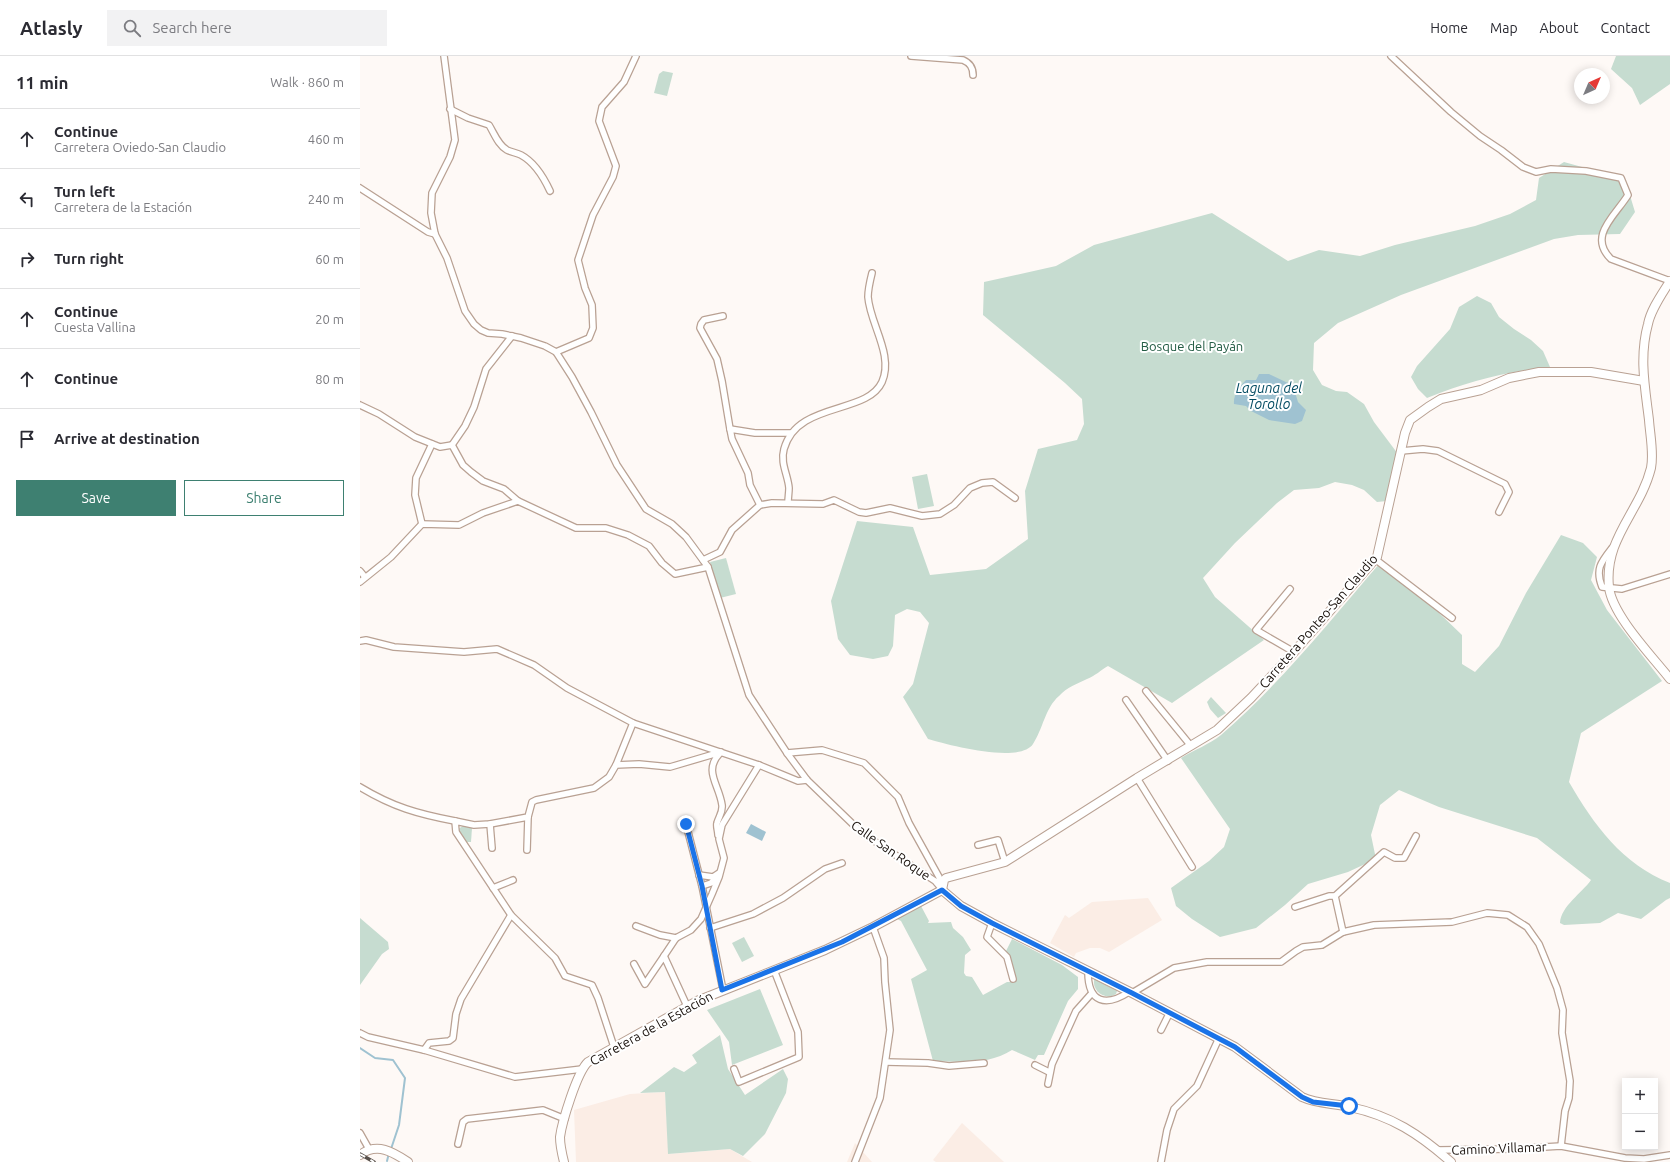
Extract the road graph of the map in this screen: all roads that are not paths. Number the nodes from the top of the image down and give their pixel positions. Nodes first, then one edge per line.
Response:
1 (444, 56) edge
2 (636, 56) edge
3 (911, 56) edge
4 (1391, 56) edge
5 (973, 75) dead end
6 (450, 109) junction
7 (360, 188) edge
8 (550, 191) dead end
9 (434, 234) junction
10 (872, 273) dead end
11 (1670, 281) edge
12 (723, 316) dead end
13 (512, 336) junction
14 (556, 352) junction
15 (1644, 381) junction
16 (360, 405) edge
17 (730, 429) junction
18 (791, 433) junction
19 (432, 444) junction
20 (452, 445) junction
21 (1401, 451) junction
22 (1015, 498) dead end
23 (518, 501) junction
24 (788, 503) junction
25 (760, 505) junction
26 (1499, 512) dead end
27 (422, 524) junction
28 (1375, 559) junction
29 (703, 560) junction
30 (708, 567) junction
31 (360, 570) edge
32 (1670, 574) edge
33 (366, 576) junction
34 (360, 582) edge
35 (1609, 587) junction
36 (1290, 589) dead end
37 (1452, 618) dead end
38 (360, 641) edge
39 (1294, 652) junction
40 (1670, 679) edge
41 (1146, 691) dead end
42 (1126, 700) dead end
43 (633, 723) junction
44 (1191, 746) junction
45 (721, 752) junction
46 (787, 753) junction
47 (1168, 761) junction
48 (616, 764) junction
49 (760, 765) junction
50 (1137, 778) junction
51 (807, 780) junction
52 (360, 787) edge
53 (528, 816) junction
54 (455, 821) junction
55 (490, 824) junction
56 (686, 824) dead end
57 (1416, 836) dead end
58 (719, 839) junction
59 (978, 845) dead end
60 (492, 848) dead end
61 (527, 850) dead end
62 (1005, 862) junction
63 (842, 863) dead end
64 (1192, 867) dead end
65 (720, 872) junction
66 (699, 875) junction
67 (513, 880) dead end
68 (702, 886) junction
69 (494, 888) junction
70 (714, 889) junction
71 (942, 889) junction
72 (1335, 896) junction
73 (705, 907) junction
74 (1294, 907) dead end
75 (511, 915) junction
76 (992, 923) junction
77 (636, 926) dead end
78 (873, 927) junction
79 (710, 928) junction
80 (1343, 932) junction
81 (676, 938) junction
82 (664, 956) junction
83 (634, 964) dead end
84 (774, 970) junction
85 (1088, 972) junction
86 (1013, 979) dead end
87 (722, 990) junction
88 (1131, 992) junction
89 (1092, 993) junction
90 (687, 1006) junction
91 (1170, 1012) junction
92 (1161, 1030) dead end
93 (360, 1034) edge
94 (1219, 1038) junction
95 (614, 1047) junction
96 (424, 1050) junction
97 (886, 1062) junction
98 (984, 1063) dead end
99 (1036, 1065) dead end
100 (582, 1069) junction
101 (734, 1069) dead end
102 (1049, 1072) junction
103 (1048, 1084) dead end
104 (565, 1119) junction
105 (360, 1133) edge
106 (458, 1144) dead end
107 (1561, 1146) junction
108 (368, 1149) junction
109 (1438, 1150) junction
110 (360, 1155) edge
111 (1670, 1155) edge
112 (408, 1162) edge
113 (564, 1162) edge
114 (855, 1162) edge
115 (1161, 1162) edge
116 (1451, 1162) edge

1 - 6 street
2 - 14 street
3 - 5 street
4 - 11 street
6 - 8 street
6 - 9 street
7 - 9 street
9 - 13 street
10 - 18 street
11 - 15 street
12 - 17 street
13 - 14 street
13 - 20 street
14 - 29 street, Calle San Roque
15 - 21 street, Carretera Ponteo-San Claudio
15 - 35 street
16 - 19 street
17 - 18 street
17 - 25 street
18 - 24 street
19 - 20 street
19 - 27 street
20 - 23 street
21 - 26 street
21 - 28 street, Carretera Ponteo-San Claudio
22 - 24 street
23 - 27 street
23 - 30 street
24 - 25 street
25 - 29 street
27 - 33 street
28 - 37 street
28 - 39 street, Carretera Ponteo-San Claudio
29 - 30 street, Calle San Roque
30 - 46 street, Calle San Roque
31 - 33 street
32 - 35 street
33 - 34 street
35 - 40 street
36 - 39 street
38 - 43 street
39 - 44 street, Carretera Ponteo-San Claudio
41 - 44 street
42 - 47 street
43 - 45 street
43 - 48 street
44 - 47 street, Carretera Ponteo-San Claudio
45 - 48 street
45 - 49 street
45 - 58 street
46 - 51 street, Calle San Roque
46 - 71 street
47 - 50 street, Carretera Ponteo-San Claudio
48 - 53 street
49 - 51 street
49 - 58 street
50 - 62 street, Carretera Ponteo-San Claudio
50 - 64 street
51 - 71 street, Calle San Roque
52 - 54 street
53 - 55 street
53 - 61 street
54 - 55 street
54 - 69 street
55 - 60 street
56 - 66 street
57 - 72 street
58 - 65 street
59 - 62 street
62 - 71 street, Carretera Ponteo-San Claudio
63 - 79 street
65 - 66 street
65 - 68 street
65 - 70 street
66 - 68 street
67 - 69 street
68 - 70 street
68 - 73 street
69 - 75 street
70 - 73 street
71 - 76 street
71 - 78 street, Carretera de la Estación
72 - 74 street
72 - 80 street
73 - 79 street
73 - 81 street
75 - 95 street
75 - 96 street
76 - 85 street
76 - 86 street
77 - 81 street
78 - 84 street, Carretera de la Estación
78 - 97 street
79 - 87 street
80 - 88 street, Camino Villamar
80 - 107 street, Camino Villamar
81 - 82 street
82 - 83 street
82 - 90 street
84 - 87 street, Carretera de la Estación
84 - 101 street
85 - 88 street
85 - 89 street
87 - 90 street, Carretera de la Estación
88 - 89 street, Camino Villamar
88 - 91 street
89 - 102 street
90 - 95 street, Carretera de la Estación
91 - 92 street
91 - 94 street
93 - 96 street
94 - 109 street
94 - 115 street
95 - 100 street, Carretera de la Estación
96 - 100 street
97 - 98 street
97 - 114 street
99 - 102 street
100 - 104 street, Carretera de la Estación
102 - 103 street
104 - 106 street
104 - 113 street, Carretera de la Estación
105 - 108 street
107 - 109 street, Camino Villamar
107 - 111 street, Camino Villamar
108 - 110 street
108 - 112 street
109 - 116 street

